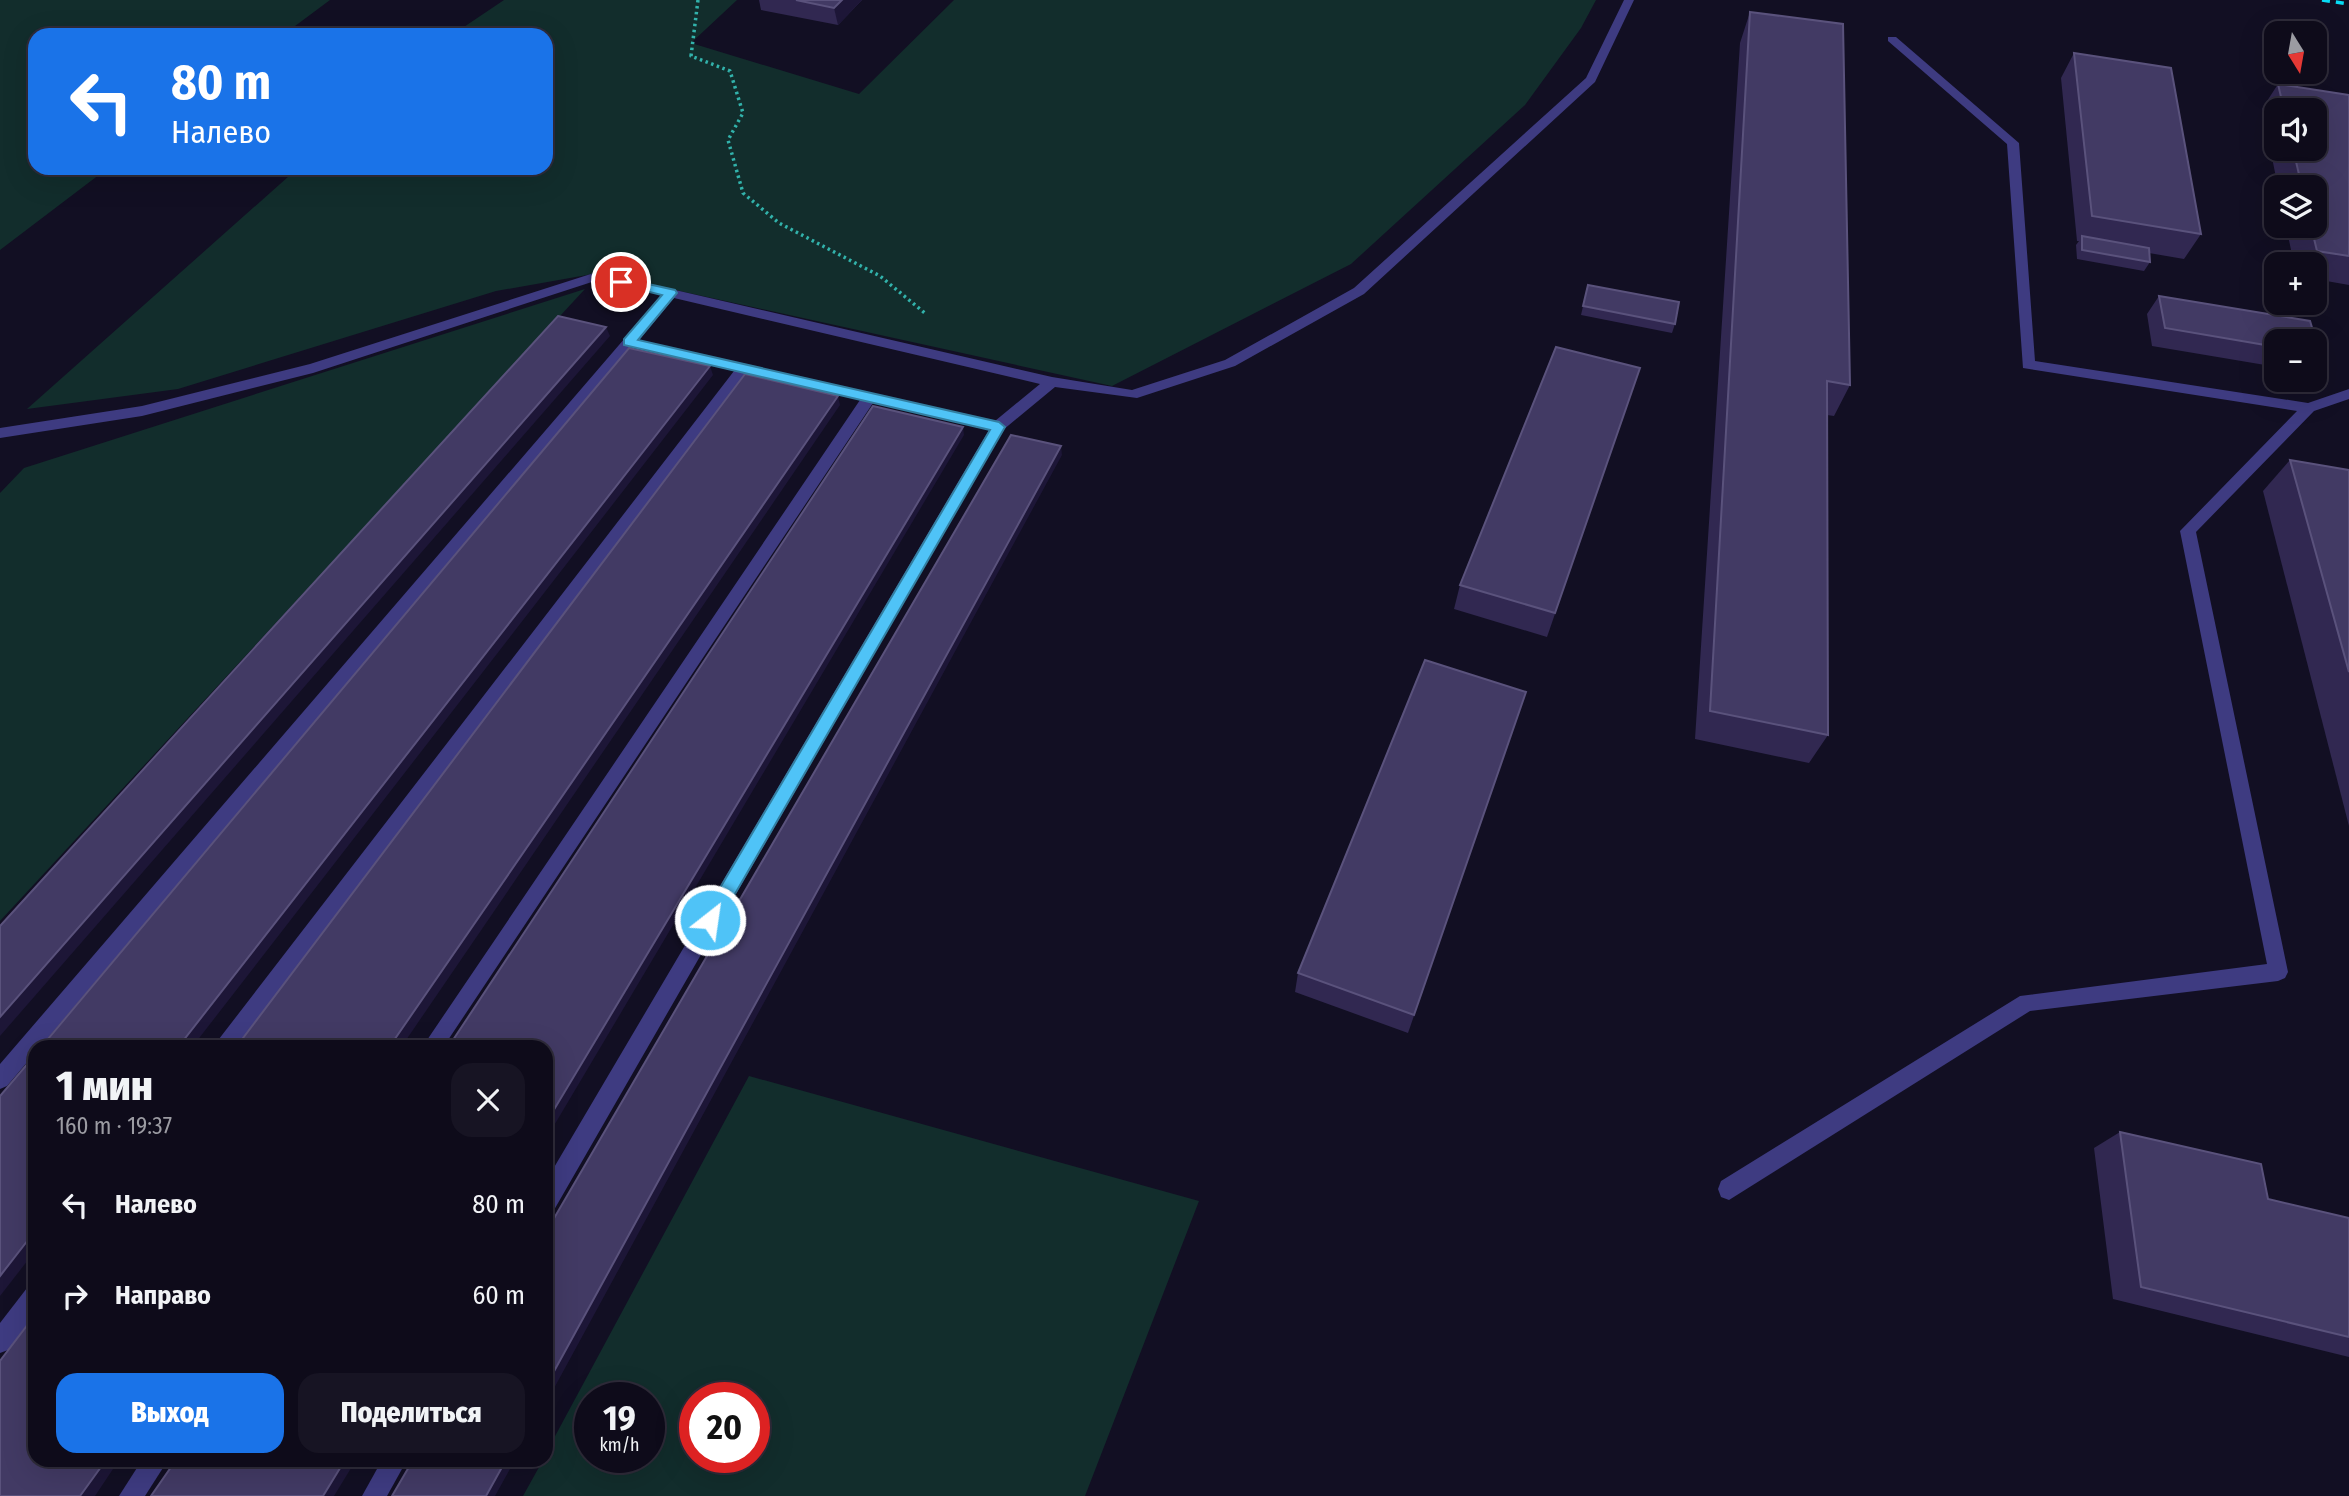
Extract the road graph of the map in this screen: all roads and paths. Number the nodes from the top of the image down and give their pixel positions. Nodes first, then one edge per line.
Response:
1 (698, 0) edge
2 (1629, 0) edge
3 (1892, 38) dead end
4 (671, 293) junction
5 (932, 318) dead end
6 (629, 342) junction
7 (744, 368) junction
8 (1052, 382) junction
9 (2349, 394) edge
10 (870, 397) junction
11 (2309, 408) junction
12 (999, 427) junction
13 (0, 433) edge
14 (33, 1040) edge
15 (231, 1040) edge
16 (437, 1040) edge
17 (28, 1046) edge
18 (0, 1079) edge
19 (1729, 1189) dead end
20 (553, 1190) edge
21 (28, 1305) edge
22 (0, 1342) edge
23 (151, 1467) edge
24 (391, 1467) edge
25 (131, 1496) edge
26 (374, 1496) edge

1 - 5 path
2 - 8 lane
3 - 11 lane
4 - 6 lane
4 - 8 lane
4 - 13 lane
6 - 7 lane
6 - 14 lane
7 - 10 lane
7 - 15 lane
8 - 12 lane
9 - 11 lane
10 - 12 lane
10 - 16 lane
11 - 19 lane
12 - 20 lane
17 - 18 lane
21 - 22 lane
23 - 25 lane
24 - 26 lane

